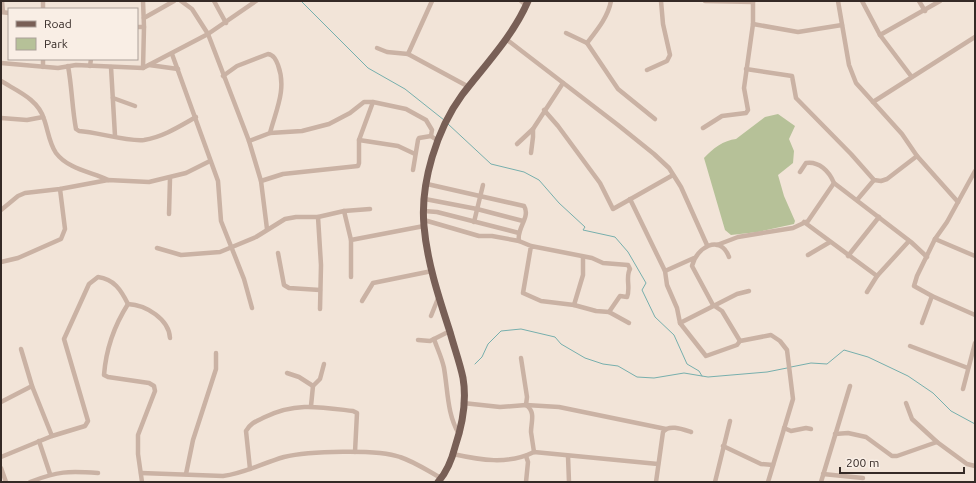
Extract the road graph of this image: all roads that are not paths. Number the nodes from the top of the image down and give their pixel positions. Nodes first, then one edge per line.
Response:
1 (2, 1) edge
2 (143, 1) edge
3 (174, 1) edge
4 (181, 1) edge
5 (214, 1) edge
6 (256, 1) edge
7 (432, 1) edge
8 (611, 1) edge
9 (661, 1) edge
10 (705, 1) edge
11 (753, 1) edge
12 (838, 1) edge
13 (862, 1) edge
14 (919, 1) edge
15 (940, 1) edge
16 (525, 2) edge
17 (925, 11) junction
18 (2, 12) edge
19 (144, 18) junction
20 (226, 23) junction
21 (753, 24) junction
22 (842, 25) junction
23 (138, 27) edge
24 (144, 27) junction
25 (566, 32) dead end
26 (208, 34) junction
27 (880, 35) junction
28 (975, 37) edge
29 (506, 39) junction
30 (587, 43) junction
31 (377, 48) dead end
32 (172, 54) junction
33 (408, 54) junction
34 (43, 60) edge
35 (90, 60) edge
36 (1, 63) edge
37 (150, 65) junction
38 (68, 66) junction
39 (90, 66) junction
40 (43, 67) junction
41 (111, 67) junction
42 (143, 68) junction
43 (178, 69) junction
44 (746, 69) junction
45 (647, 70) dead end
46 (223, 76) junction
47 (911, 76) junction
48 (1, 81) edge
49 (563, 83) junction
50 (469, 87) junction
51 (113, 98) junction
52 (373, 102) junction
53 (873, 102) junction
54 (135, 106) dead end
55 (544, 110) junction
56 (44, 117) junction
57 (196, 117) junction
58 (1, 118) edge
59 (655, 119) dead end
60 (703, 128) dead end
61 (533, 129) junction
62 (270, 133) junction
63 (115, 136) junction
64 (434, 138) junction
65 (359, 140) junction
66 (249, 141) junction
67 (517, 144) dead end
68 (531, 153) dead end
69 (415, 154) junction
70 (917, 156) junction
71 (210, 161) junction
72 (413, 170) dead end
73 (800, 172) dead end
74 (975, 172) edge
75 (673, 175) junction
76 (170, 178) junction
77 (108, 180) junction
78 (874, 180) junction
79 (261, 181) junction
80 (834, 183) junction
81 (427, 184) junction
82 (483, 184) dead end
83 (60, 189) junction
84 (480, 196) junction
85 (425, 199) junction
86 (630, 199) junction
87 (857, 200) junction
88 (958, 202) junction
89 (370, 209) dead end
90 (477, 209) junction
91 (1, 210) edge
92 (344, 211) junction
93 (424, 211) junction
94 (170, 214) dead end
95 (318, 217) junction
96 (879, 217) junction
97 (523, 221) junction
98 (474, 222) junction
99 (804, 222) junction
100 (424, 223) junction
101 (267, 229) junction
102 (519, 233) junction
103 (935, 239) junction
104 (351, 240) junction
105 (519, 241) junction
106 (909, 241) junction
107 (830, 242) junction
108 (717, 245) junction
109 (532, 246) junction
110 (707, 246) junction
111 (231, 247) junction
112 (157, 248) dead end
113 (278, 253) dead end
114 (808, 255) dead end
115 (848, 256) junction
116 (975, 256) edge
117 (583, 257) junction
118 (729, 257) dead end
119 (927, 257) junction
120 (694, 258) junction
121 (1, 262) edge
122 (432, 271) junction
123 (665, 271) junction
124 (877, 276) junction
125 (351, 277) dead end
126 (320, 290) junction
127 (749, 291) dead end
128 (867, 292) dead end
129 (439, 296) junction
130 (932, 296) junction
131 (362, 301) dead end
132 (128, 304) junction
133 (574, 305) junction
134 (714, 306) junction
135 (252, 308) dead end
136 (320, 309) dead end
137 (609, 312) junction
138 (975, 315) edge
139 (430, 316) dead end
140 (629, 322) dead end
141 (922, 323) dead end
142 (680, 324) junction
143 (450, 332) junction
144 (170, 338) dead end
145 (434, 339) junction
146 (418, 340) dead end
147 (740, 340) junction
148 (975, 343) edge
149 (910, 346) dead end
150 (21, 349) dead end
151 (216, 353) dead end
152 (521, 358) dead end
153 (324, 364) dead end
154 (968, 368) junction
155 (287, 373) dead end
156 (32, 386) junction
157 (313, 386) junction
158 (850, 386) dead end
159 (963, 389) dead end
160 (1, 402) edge
161 (463, 403) junction
162 (906, 403) dead end
163 (526, 405) junction
164 (311, 406) junction
165 (730, 421) dead end
166 (784, 428) junction
167 (666, 429) junction
168 (811, 429) dead end
169 (691, 432) dead end
170 (459, 434) junction
171 (835, 434) junction
172 (52, 436) junction
173 (39, 441) junction
174 (936, 442) junction
175 (723, 446) junction
176 (355, 452) junction
177 (534, 452) junction
178 (453, 454) junction
179 (526, 456) junction
180 (568, 456) junction
181 (1, 457) edge
182 (658, 464) junction
183 (773, 465) junction
184 (975, 466) edge
185 (1, 468) edge
186 (250, 470) junction
187 (98, 473) dead end
188 (141, 473) junction
189 (50, 474) junction
190 (186, 474) junction
191 (823, 474) junction
192 (863, 478) dead end
193 (439, 480) edge
194 (655, 481) edge
195 (6, 482) edge
196 (30, 482) edge
197 (142, 482) edge
198 (526, 482) edge
199 (568, 482) edge
200 (715, 482) edge
201 (768, 482) edge
202 (821, 482) edge

1 - 18 street
2 - 19 street
3 - 19 street
4 - 26 street
5 - 20 street
6 - 20 street
7 - 33 street
8 - 30 street
9 - 45 street
10 - 11 street
11 - 21 street
12 - 22 street
13 - 27 street
14 - 17 street
15 - 17 street
16 - 29 main road
17 - 27 street
19 - 24 street
20 - 26 street
21 - 22 street
21 - 44 street
22 - 53 street
23 - 24 street
24 - 42 street
25 - 30 street
26 - 32 street
26 - 46 street
27 - 47 street
28 - 47 street
29 - 49 street
29 - 50 main road
30 - 59 street
31 - 33 street
32 - 37 street
32 - 43 street
33 - 50 street
34 - 40 street
35 - 39 street
36 - 40 street
37 - 42 street
37 - 43 street
38 - 39 street
38 - 40 street
38 - 63 street
39 - 41 street
41 - 42 street
41 - 51 street
43 - 57 street
44 - 60 street
44 - 78 street
46 - 62 street
46 - 66 street
47 - 53 street
48 - 56 street
49 - 55 street
49 - 75 street
50 - 64 main road
51 - 54 street
51 - 63 street
52 - 62 street
52 - 64 street
52 - 65 street
53 - 70 street
55 - 61 street
55 - 86 street
56 - 58 street
56 - 77 street
57 - 63 street
57 - 71 street
61 - 67 street
61 - 68 street
62 - 66 street
64 - 69 street
64 - 81 main road
65 - 69 street
65 - 79 street
66 - 79 street
69 - 72 street
70 - 78 street
70 - 88 street
71 - 76 street
71 - 111 street
73 - 80 street
74 - 88 street
75 - 86 street
75 - 110 street
76 - 77 street
76 - 94 street
77 - 83 street
78 - 87 street
79 - 101 street
80 - 87 street
80 - 99 street
81 - 84 street
81 - 85 main road
82 - 84 street
83 - 91 street
83 - 121 street
84 - 90 street
84 - 97 street
85 - 90 street
85 - 93 main road
86 - 123 street
87 - 96 street
88 - 103 street
89 - 92 street
90 - 97 street
90 - 98 street
92 - 95 street
92 - 104 street
93 - 98 street
93 - 100 main road
95 - 101 street
95 - 126 street
96 - 106 street
96 - 115 street
97 - 102 street
98 - 102 street
99 - 107 street
99 - 108 street
100 - 104 street
100 - 105 street
100 - 122 main road
101 - 111 street
102 - 105 street
103 - 116 street
103 - 119 street
104 - 125 street
105 - 109 street
106 - 119 street
106 - 124 street
107 - 114 street
107 - 115 street
108 - 110 street
108 - 118 street
109 - 117 street
109 - 133 street
110 - 120 street
111 - 112 street
111 - 135 street
113 - 126 street
115 - 124 street
117 - 133 street
117 - 137 street
119 - 130 street
120 - 123 street
120 - 134 street
122 - 129 main road
122 - 131 street
123 - 142 street
124 - 128 street
126 - 136 street
127 - 134 street
129 - 139 street
129 - 143 main road
130 - 138 street
130 - 141 street
132 - 144 street
132 - 172 street
132 - 188 street
133 - 137 street
134 - 142 street
134 - 147 street
137 - 140 street
142 - 147 street
143 - 145 street
143 - 161 main road
145 - 146 street
145 - 170 street
147 - 166 street
148 - 154 street
149 - 154 street
150 - 156 street
151 - 190 street
152 - 163 street
153 - 157 street
154 - 159 street
155 - 157 street
156 - 160 street
156 - 172 street
157 - 164 street
158 - 171 street
161 - 163 street
161 - 170 main road
162 - 174 street
163 - 167 street
163 - 177 street
164 - 176 street
164 - 186 street
165 - 175 street
166 - 168 street
166 - 183 street
167 - 169 street
167 - 182 street
170 - 178 main road
171 - 174 street
171 - 191 street
172 - 173 street
173 - 181 street
173 - 189 street
174 - 184 street
175 - 183 street
175 - 200 street
176 - 186 street
176 - 193 street
177 - 179 street
177 - 180 street
178 - 179 street
178 - 193 main road
179 - 198 street
180 - 182 street
180 - 199 street
182 - 194 street
183 - 201 street
185 - 195 street
186 - 190 street
187 - 189 street
188 - 190 street
188 - 197 street
189 - 196 street
191 - 192 street
191 - 202 street

